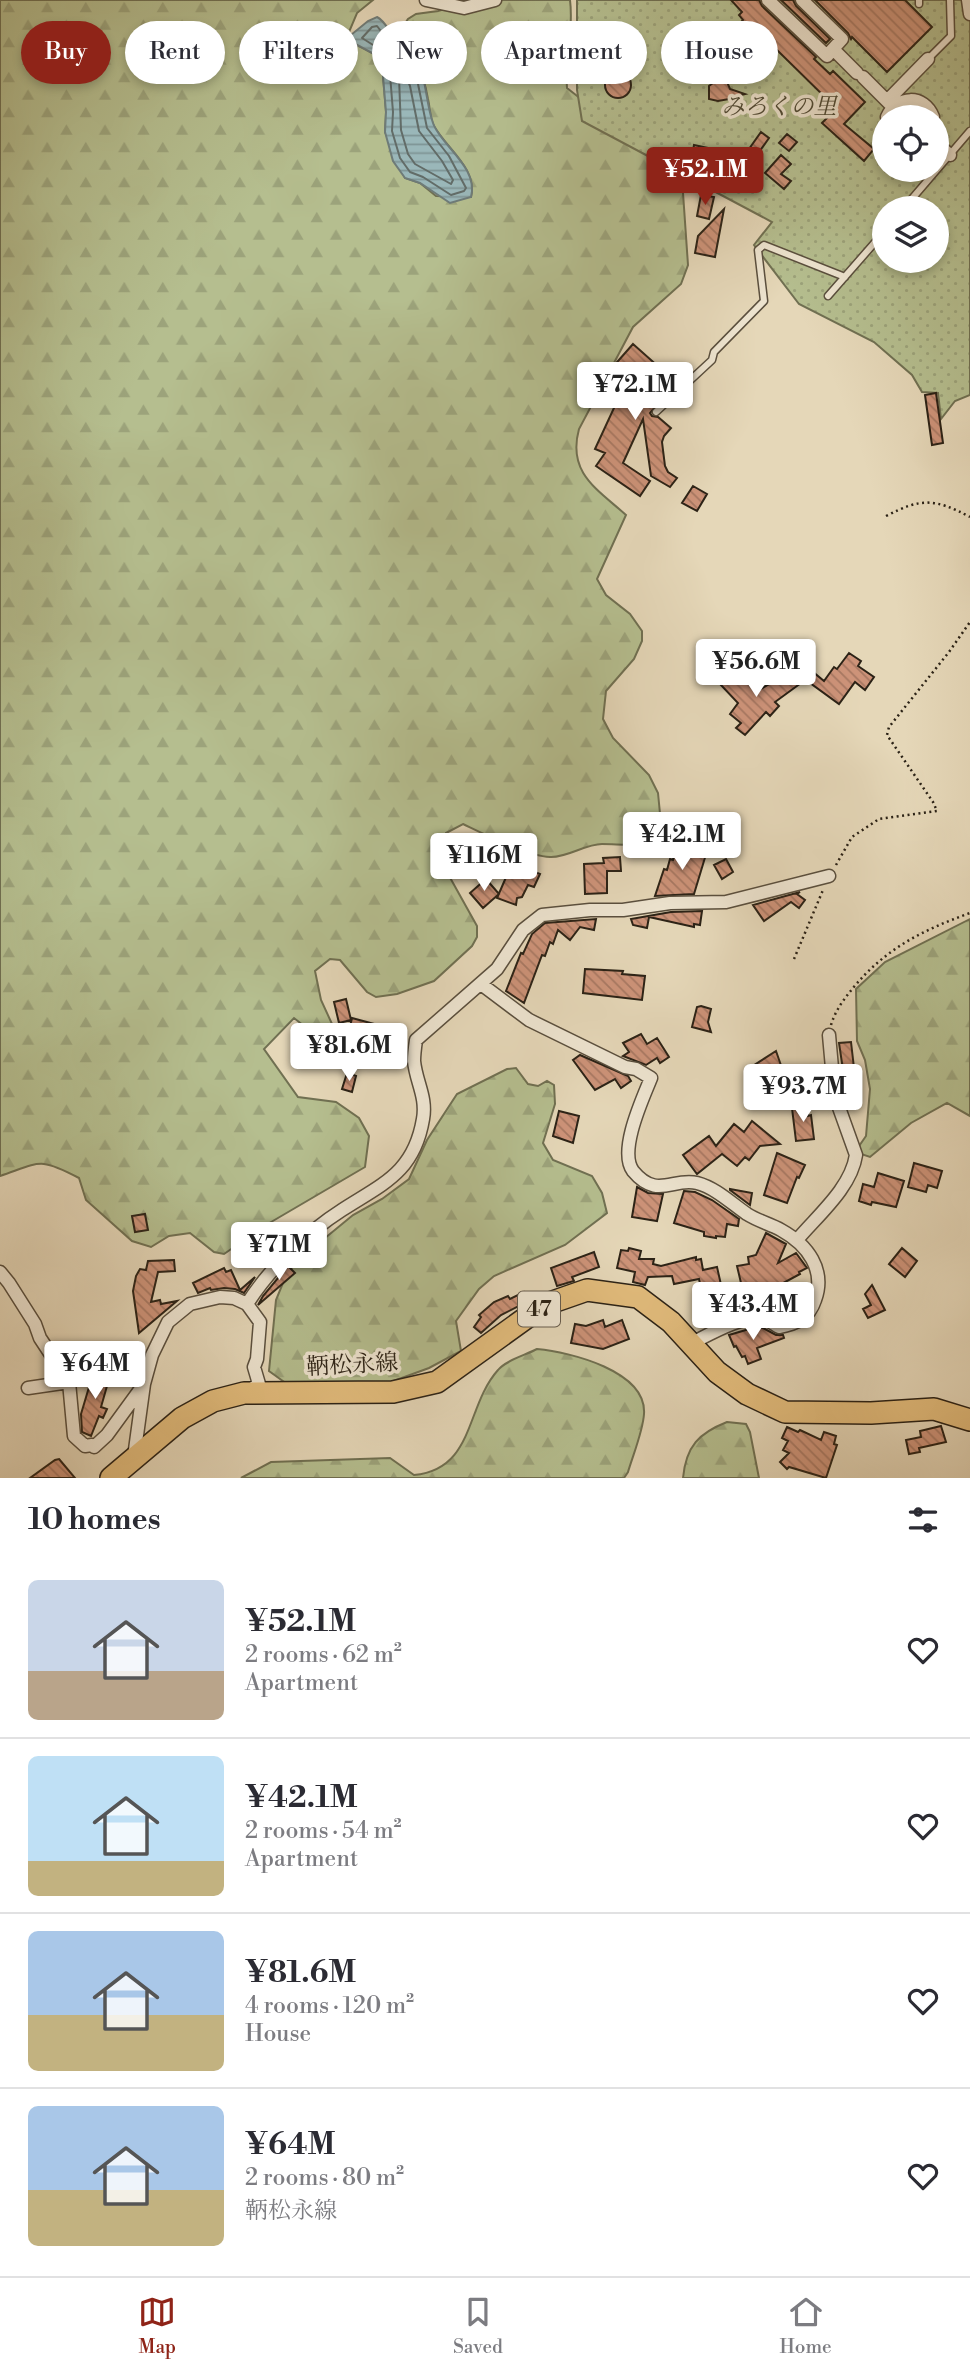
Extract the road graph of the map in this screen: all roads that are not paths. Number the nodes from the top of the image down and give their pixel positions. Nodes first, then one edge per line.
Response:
1 (426, 0) edge
2 (495, 0) edge
3 (768, 0) edge
4 (802, 0) edge
5 (950, 0) edge
6 (968, 0) edge
7 (970, 14) edge
8 (833, 49) junction
9 (928, 59) joint
10 (886, 105) edge
11 (891, 105) edge
12 (894, 105) edge
13 (926, 105) edge
14 (970, 131) edge
15 (950, 155) joint
16 (914, 196) edge
17 (872, 246) edge
18 (845, 277) junction
19 (828, 296) dead end
20 (656, 412) dead end
21 (829, 876) road end
22 (481, 984) junction
23 (829, 1035) road end
24 (797, 1240) junction
25 (0, 1272) edge
26 (247, 1304) junction
27 (692, 1343) junction
28 (69, 1382) junction
29 (144, 1384) junction
30 (28, 1388) dead end
31 (244, 1393) junction
32 (970, 1420) edge
33 (134, 1458) junction
34 (111, 1478) edge

1 - 2 street
3 - 8 street
4 - 8 street
5 - 9 lane
6 - 7 street
8 - 10 street
9 - 11 street
12 - 13 street
14 - 15 lane
15 - 16 lane
17 - 18 lane
18 - 19 lane
18 - 20 lane
21 - 22 street
22 - 24 street
22 - 26 street
23 - 24 street
24 - 27 street
25 - 28 street
26 - 29 street
26 - 31 street
27 - 31 main road, 鞆松永線 / 47
27 - 32 main road, 鞆松永線 / 47
28 - 29 street
28 - 30 street
29 - 33 street
31 - 33 main road, 鞆松永線 / 47
33 - 34 main road, 鞆松永線 / 47

